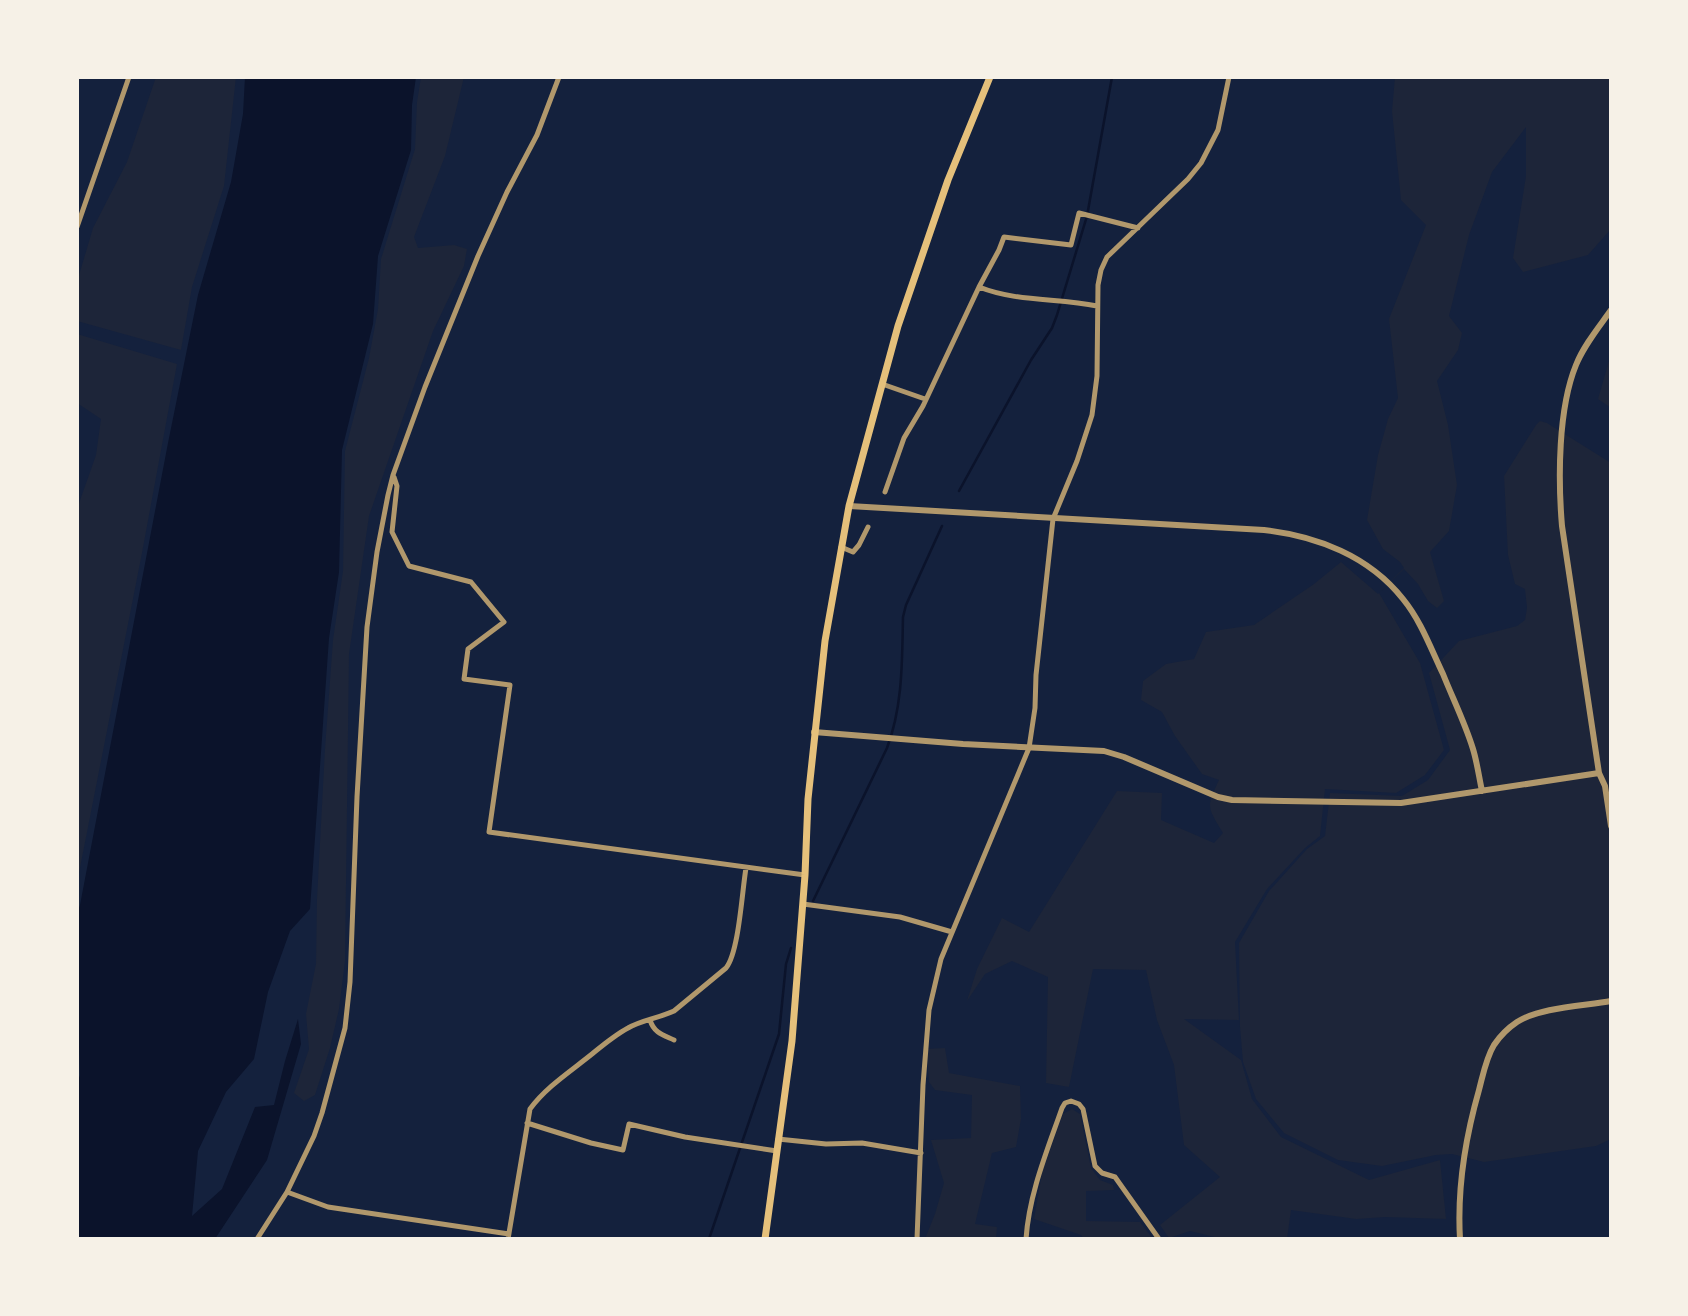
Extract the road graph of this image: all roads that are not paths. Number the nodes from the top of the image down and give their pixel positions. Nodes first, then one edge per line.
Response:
1 (129, 77) edge
2 (559, 77) edge
3 (990, 77) edge
4 (1229, 77) edge
5 (77, 227) edge
6 (1138, 228) junction
7 (979, 287) junction
8 (1097, 306) junction
9 (1611, 310) edge
10 (882, 384) junction
11 (925, 399) junction
12 (393, 475) junction
13 (885, 492) dead end
14 (849, 506) junction
15 (1053, 519) junction
16 (868, 527) dead end
17 (841, 547) junction
18 (814, 732) junction
19 (1028, 748) junction
20 (1600, 773) junction
21 (1482, 790) junction
22 (1611, 826) edge
23 (746, 868) junction
24 (805, 875) junction
25 (803, 904) junction
26 (952, 932) junction
27 (1611, 1001) edge
28 (650, 1020) junction
29 (674, 1041) dead end
30 (527, 1123) junction
31 (778, 1139) junction
32 (777, 1151) junction
33 (921, 1153) junction
34 (287, 1192) junction
35 (508, 1236) edge
36 (257, 1239) edge
37 (765, 1239) edge
38 (917, 1239) edge
39 (1027, 1239) edge
40 (1159, 1239) edge
41 (1460, 1239) edge

1 - 5 street
2 - 12 street
3 - 10 main road
4 - 6 street
6 - 7 street
6 - 8 street
7 - 8 street
7 - 11 street
8 - 15 street
9 - 20 street
10 - 11 street
10 - 14 main road
11 - 13 street
12 - 23 street
12 - 34 street
14 - 15 street
14 - 17 main road
15 - 19 street
15 - 21 street
16 - 17 street
17 - 18 main road
18 - 19 street
18 - 24 main road
19 - 21 street
19 - 26 street
20 - 21 street
20 - 22 street
23 - 24 street
23 - 28 street
24 - 25 main road
25 - 26 street
25 - 31 main road
26 - 33 street
27 - 41 street
28 - 29 street
28 - 30 street
30 - 32 street
30 - 35 street
31 - 32 main road
31 - 33 street
32 - 37 main road
33 - 38 street
34 - 35 street
34 - 36 street
39 - 40 street

